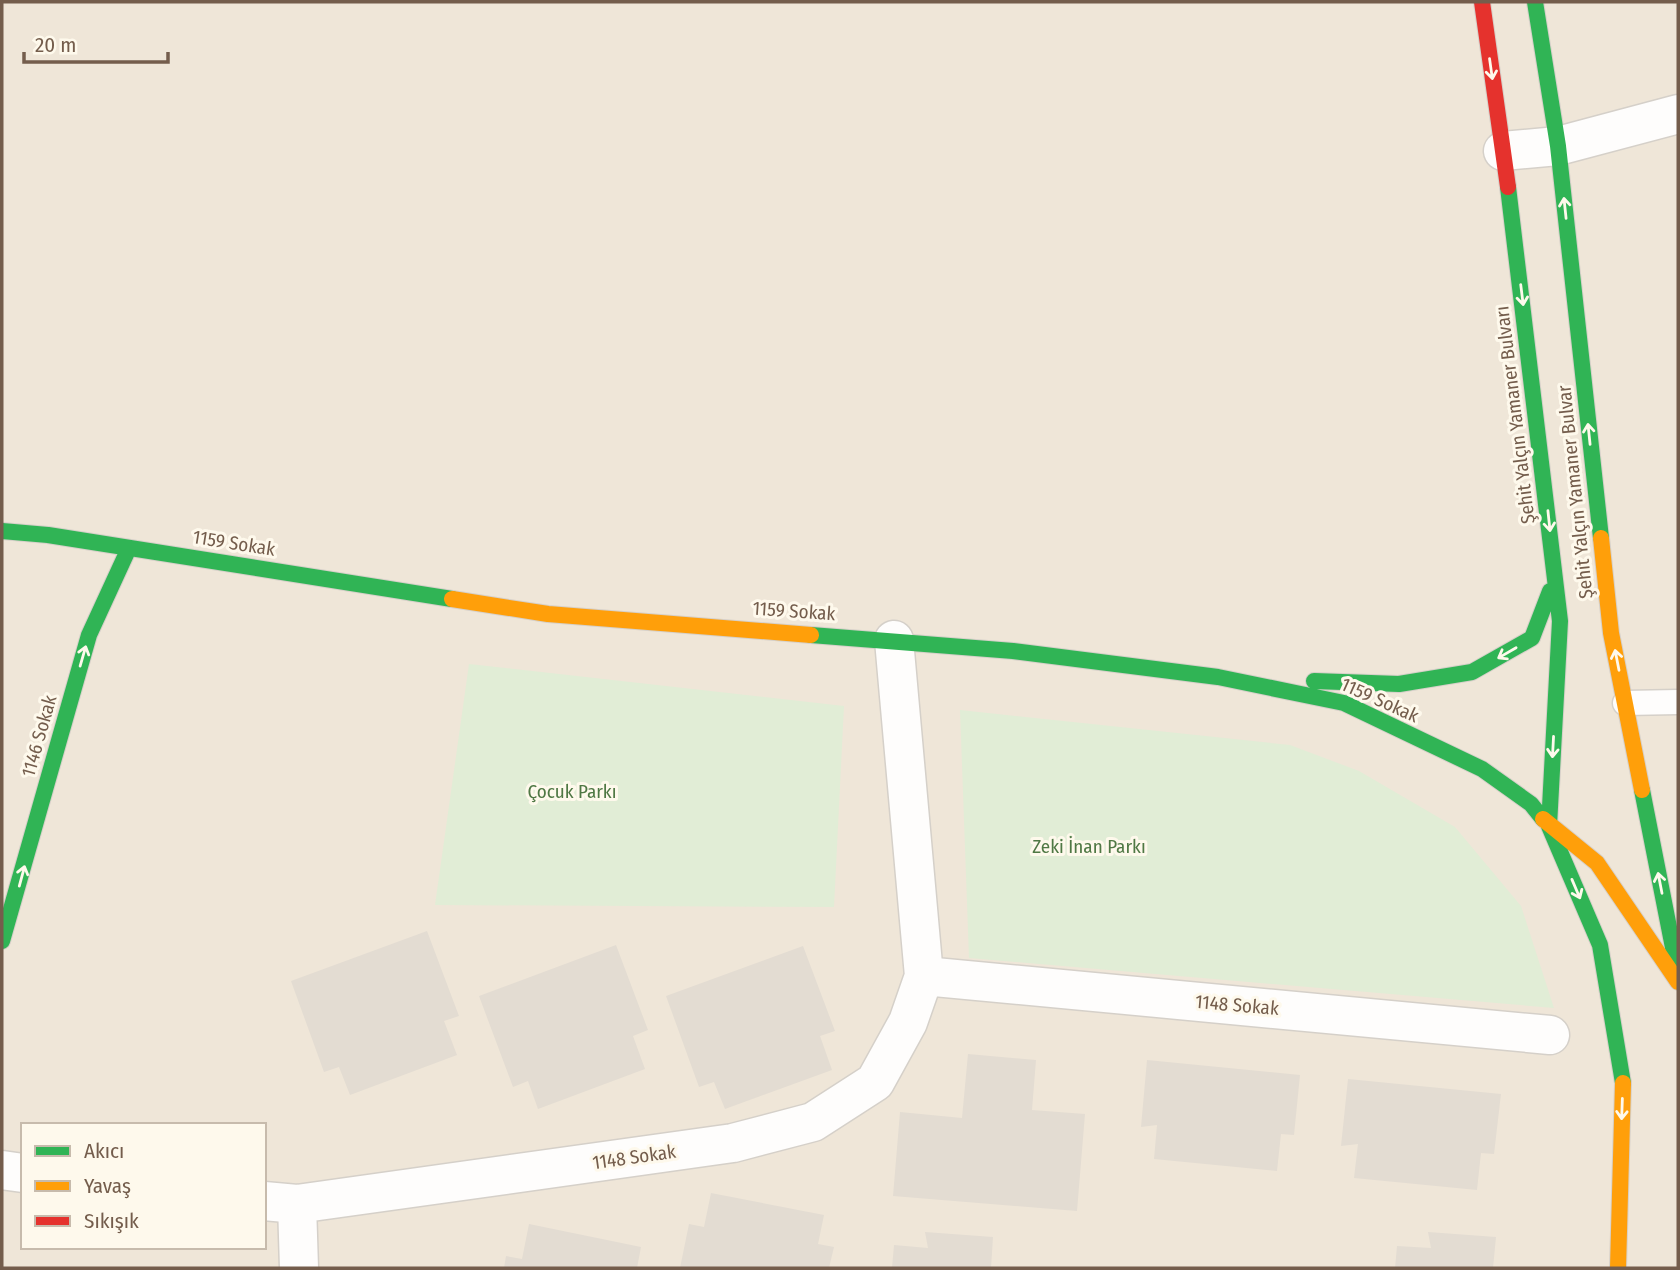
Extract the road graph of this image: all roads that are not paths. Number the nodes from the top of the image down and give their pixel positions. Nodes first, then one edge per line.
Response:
1 (1482, 2) edge
2 (1535, 2) edge
3 (1678, 114) edge
4 (1558, 145) junction
5 (1503, 151) junction
6 (2, 531) edge
7 (129, 548) junction
8 (1555, 579) junction
9 (894, 640) junction
10 (1218, 677) junction
11 (1678, 702) edge
12 (1625, 703) junction
13 (1549, 826) junction
14 (2, 941) edge
15 (1678, 974) edge
16 (924, 976) junction
17 (1678, 982) edge
18 (1550, 1035) dead end
19 (2, 1170) edge
20 (21, 1173) edge
21 (281, 1203) edge
22 (299, 1268) edge
23 (1618, 1268) edge

1 -> 5 street, Şehit Yalçın Yamaner Bulvarı
2 - 4 street, Şehit Yalçın Yamaner Bulvar
3 - 4 street
4 - 5 street
12 -> 4 street, Şehit Yalçın Yamaner Bulvar
5 -> 8 street, Şehit Yalçın Yamaner Bulvarı
6 - 7 street, 1159 Sokak
7 - 9 street, 1159 Sokak
14 -> 7 street, 1146 Sokak
8 -> 10 street
8 -> 13 street, Şehit Yalçın Yamaner Bulvarı
9 - 10 street, 1159 Sokak
9 - 16 street, 1148 Sokak
10 - 13 street, 1159 Sokak
11 - 12 lane
15 -> 12 street, Şehit Yalçın Yamaner Bulvar
13 - 17 street, 1159 Sokak
13 -> 23 street, 1159 Sokak
16 - 18 street, 1148 Sokak
16 - 21 street, 1148 Sokak
19 - 20 street
21 - 22 street

